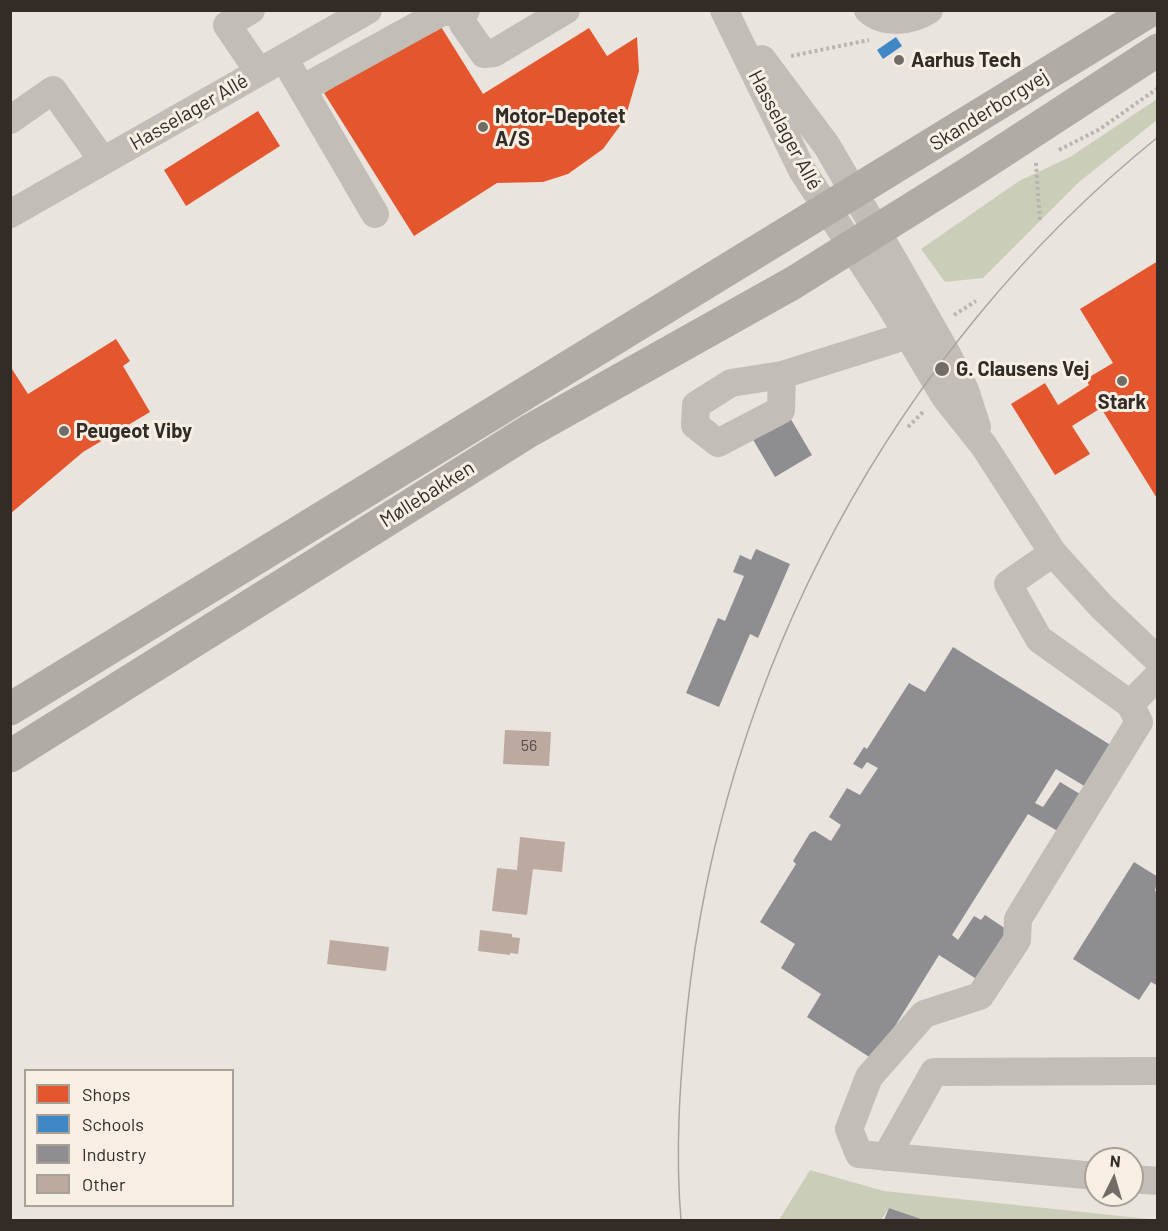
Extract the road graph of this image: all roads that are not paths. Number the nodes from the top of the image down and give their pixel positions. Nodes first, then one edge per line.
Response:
1 (251, 10) edge
2 (368, 10) edge
3 (566, 10) edge
4 (725, 10) edge
5 (868, 10) edge
6 (929, 10) edge
7 (1151, 10) edge
8 (465, 11) edge
9 (222, 18) edge
10 (1158, 50) edge
11 (283, 58) junction
12 (259, 72) junction
13 (302, 89) junction
14 (10, 120) edge
15 (103, 161) junction
16 (841, 201) junction
17 (10, 214) edge
18 (375, 214) dead end
19 (864, 239) junction
20 (917, 326) junction
21 (782, 375) dead end
22 (1053, 553) junction
23 (1158, 660) edge
24 (1158, 676) edge
25 (1130, 704) junction
26 (10, 709) edge
27 (10, 756) edge
28 (1158, 1071) edge
29 (886, 1157) junction
30 (1084, 1175) edge

1 - 9 street
2 - 11 street, Hasselager Allé
3 - 8 street
4 - 16 street, Hasselager Allé
4 - 16 street, Hasselager Allé
5 - 6 street
7 - 16 main road, Skanderborgvej
8 - 13 street
9 - 12 street
10 - 19 main road, Skanderborgvej
11 - 12 street, Hasselager Allé
11 - 13 street
12 - 15 street, Hasselager Allé
13 - 18 street
14 - 15 street
15 - 17 street, Hasselager Allé
16 - 19 street, Hasselager Allé
16 - 26 main road, Møllebakken
19 - 20 street, Hasselager Allé
19 - 27 main road, Møllebakken
20 - 21 street
20 - 22 street, Hasselager Allé
22 - 23 street, Hasselager Allé
22 - 25 street
24 - 25 street
25 - 29 street
28 - 29 street
29 - 30 street

